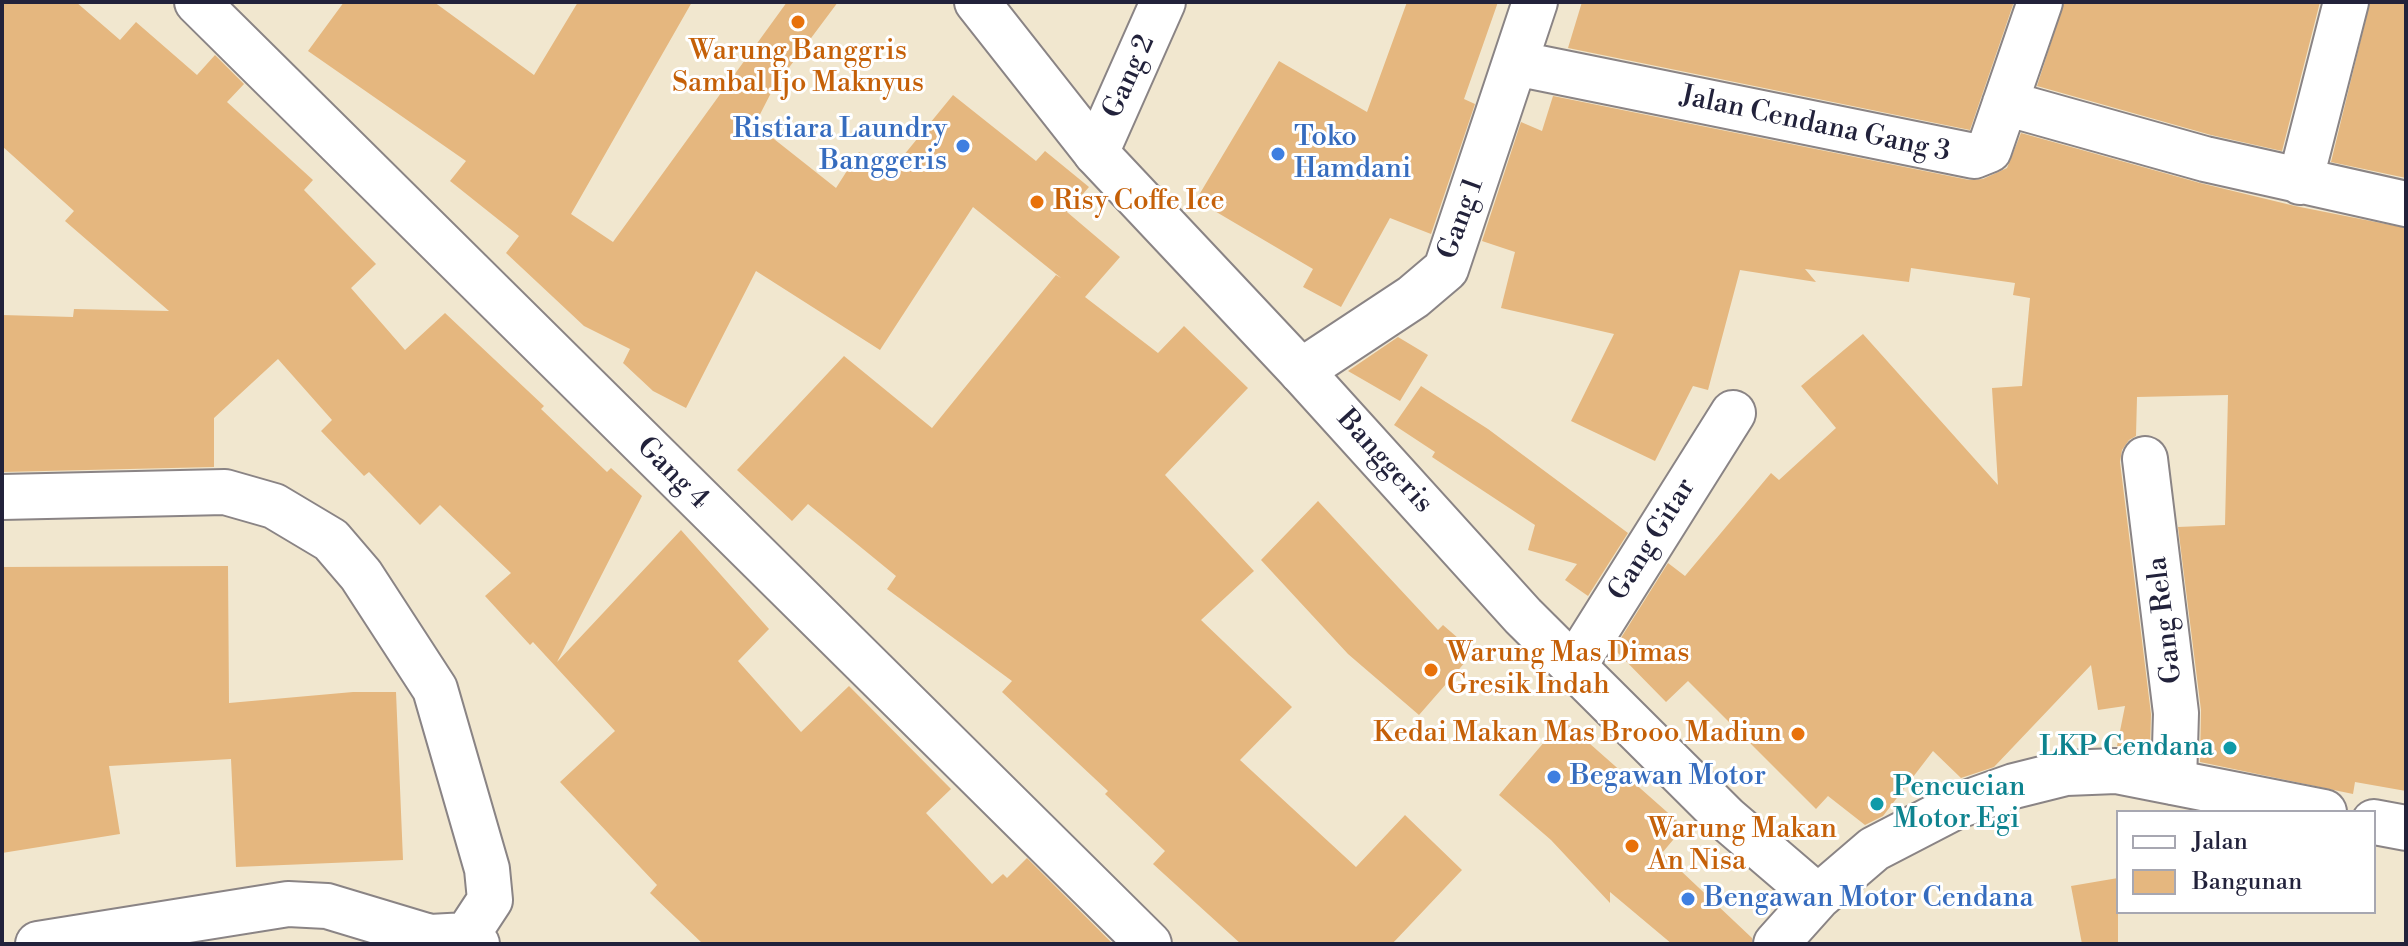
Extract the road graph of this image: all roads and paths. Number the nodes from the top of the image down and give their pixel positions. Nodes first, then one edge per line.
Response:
1 (197, 2) edge
2 (977, 2) edge
3 (1163, 2) edge
4 (1535, 2) edge
5 (2040, 2) edge
6 (2346, 2) edge
7 (1515, 63) junction
8 (2005, 103) junction
9 (1096, 153) junction
10 (2300, 182) junction
11 (2406, 204) edge
12 (1301, 371) junction
13 (1733, 413) dead end
14 (2145, 459) dead end
15 (2, 497) edge
16 (1574, 666) junction
17 (2174, 782) junction
18 (2314, 810) edge
19 (2376, 822) edge
20 (2406, 828) edge
21 (1818, 897) junction
22 (472, 940) edge
23 (38, 944) edge
24 (1149, 944) edge
25 (1776, 944) edge

1 - 24 street, Gang 4
2 - 9 street, Banggeris
3 - 9 street, Gang 2
4 - 7 street, Gang 1
5 - 8 street
6 - 10 street
7 - 8 street, Jalan Cendana Gang 3
7 - 12 street, Gang 1
8 - 10 street
9 - 12 street, Banggeris
10 - 11 street
12 - 16 street, Banggeris
13 - 16 street, Gang Gitar
14 - 17 street, Gang Rela
15 - 22 street
16 - 21 street, Banggeris
17 - 18 street
17 - 21 street
19 - 20 street
21 - 25 street
22 - 23 street

